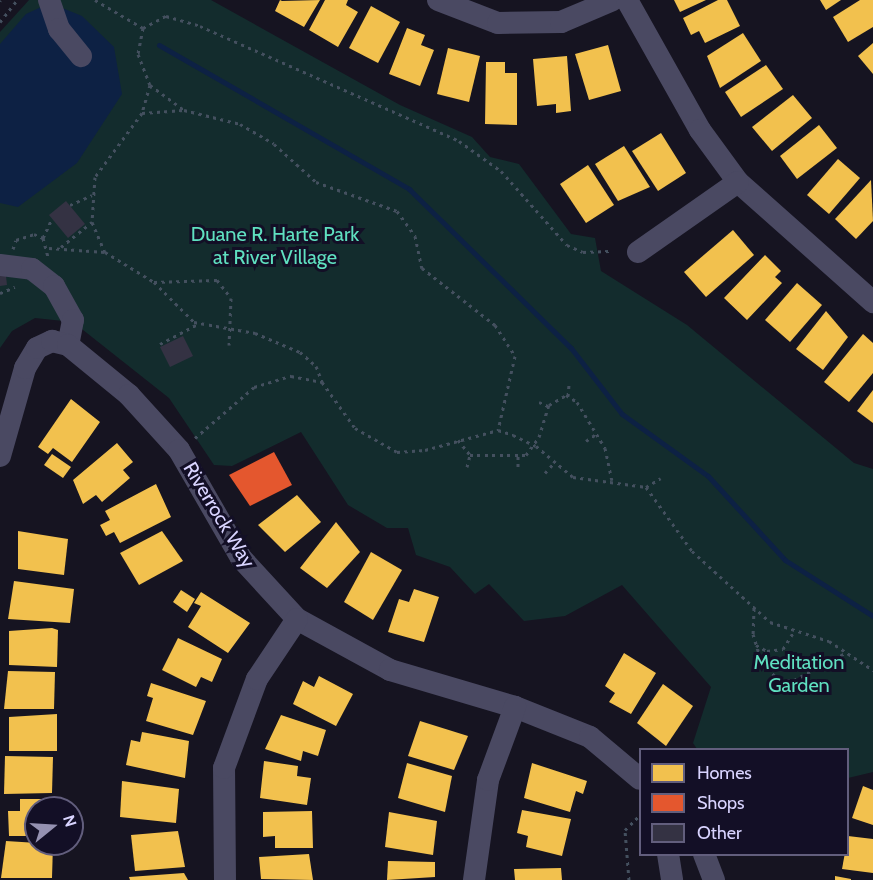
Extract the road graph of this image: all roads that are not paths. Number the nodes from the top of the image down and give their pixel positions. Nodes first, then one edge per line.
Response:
1 (49, 0) edge
2 (438, 0) edge
3 (613, 0) edge
4 (627, 0) edge
5 (81, 56) dead end
6 (738, 182) junction
7 (638, 252) dead end
8 (6, 258) edge
9 (873, 302) edge
10 (68, 345) junction
11 (0, 456) edge
12 (297, 619) junction
13 (515, 707) junction
14 (639, 778) edge
15 (668, 856) edge
16 (704, 856) edge
17 (225, 880) edge
18 (474, 880) edge
19 (672, 880) edge
20 (714, 880) edge

1 - 5 street
2 - 3 street
4 - 6 street
6 - 7 street
6 - 9 street
8 - 10 street
10 - 11 street
10 - 12 street, Riverrock Way
12 - 13 street, Riverrock Way
12 - 17 street
13 - 14 street, Riverrock Way
13 - 18 street
15 - 19 street
16 - 20 street

